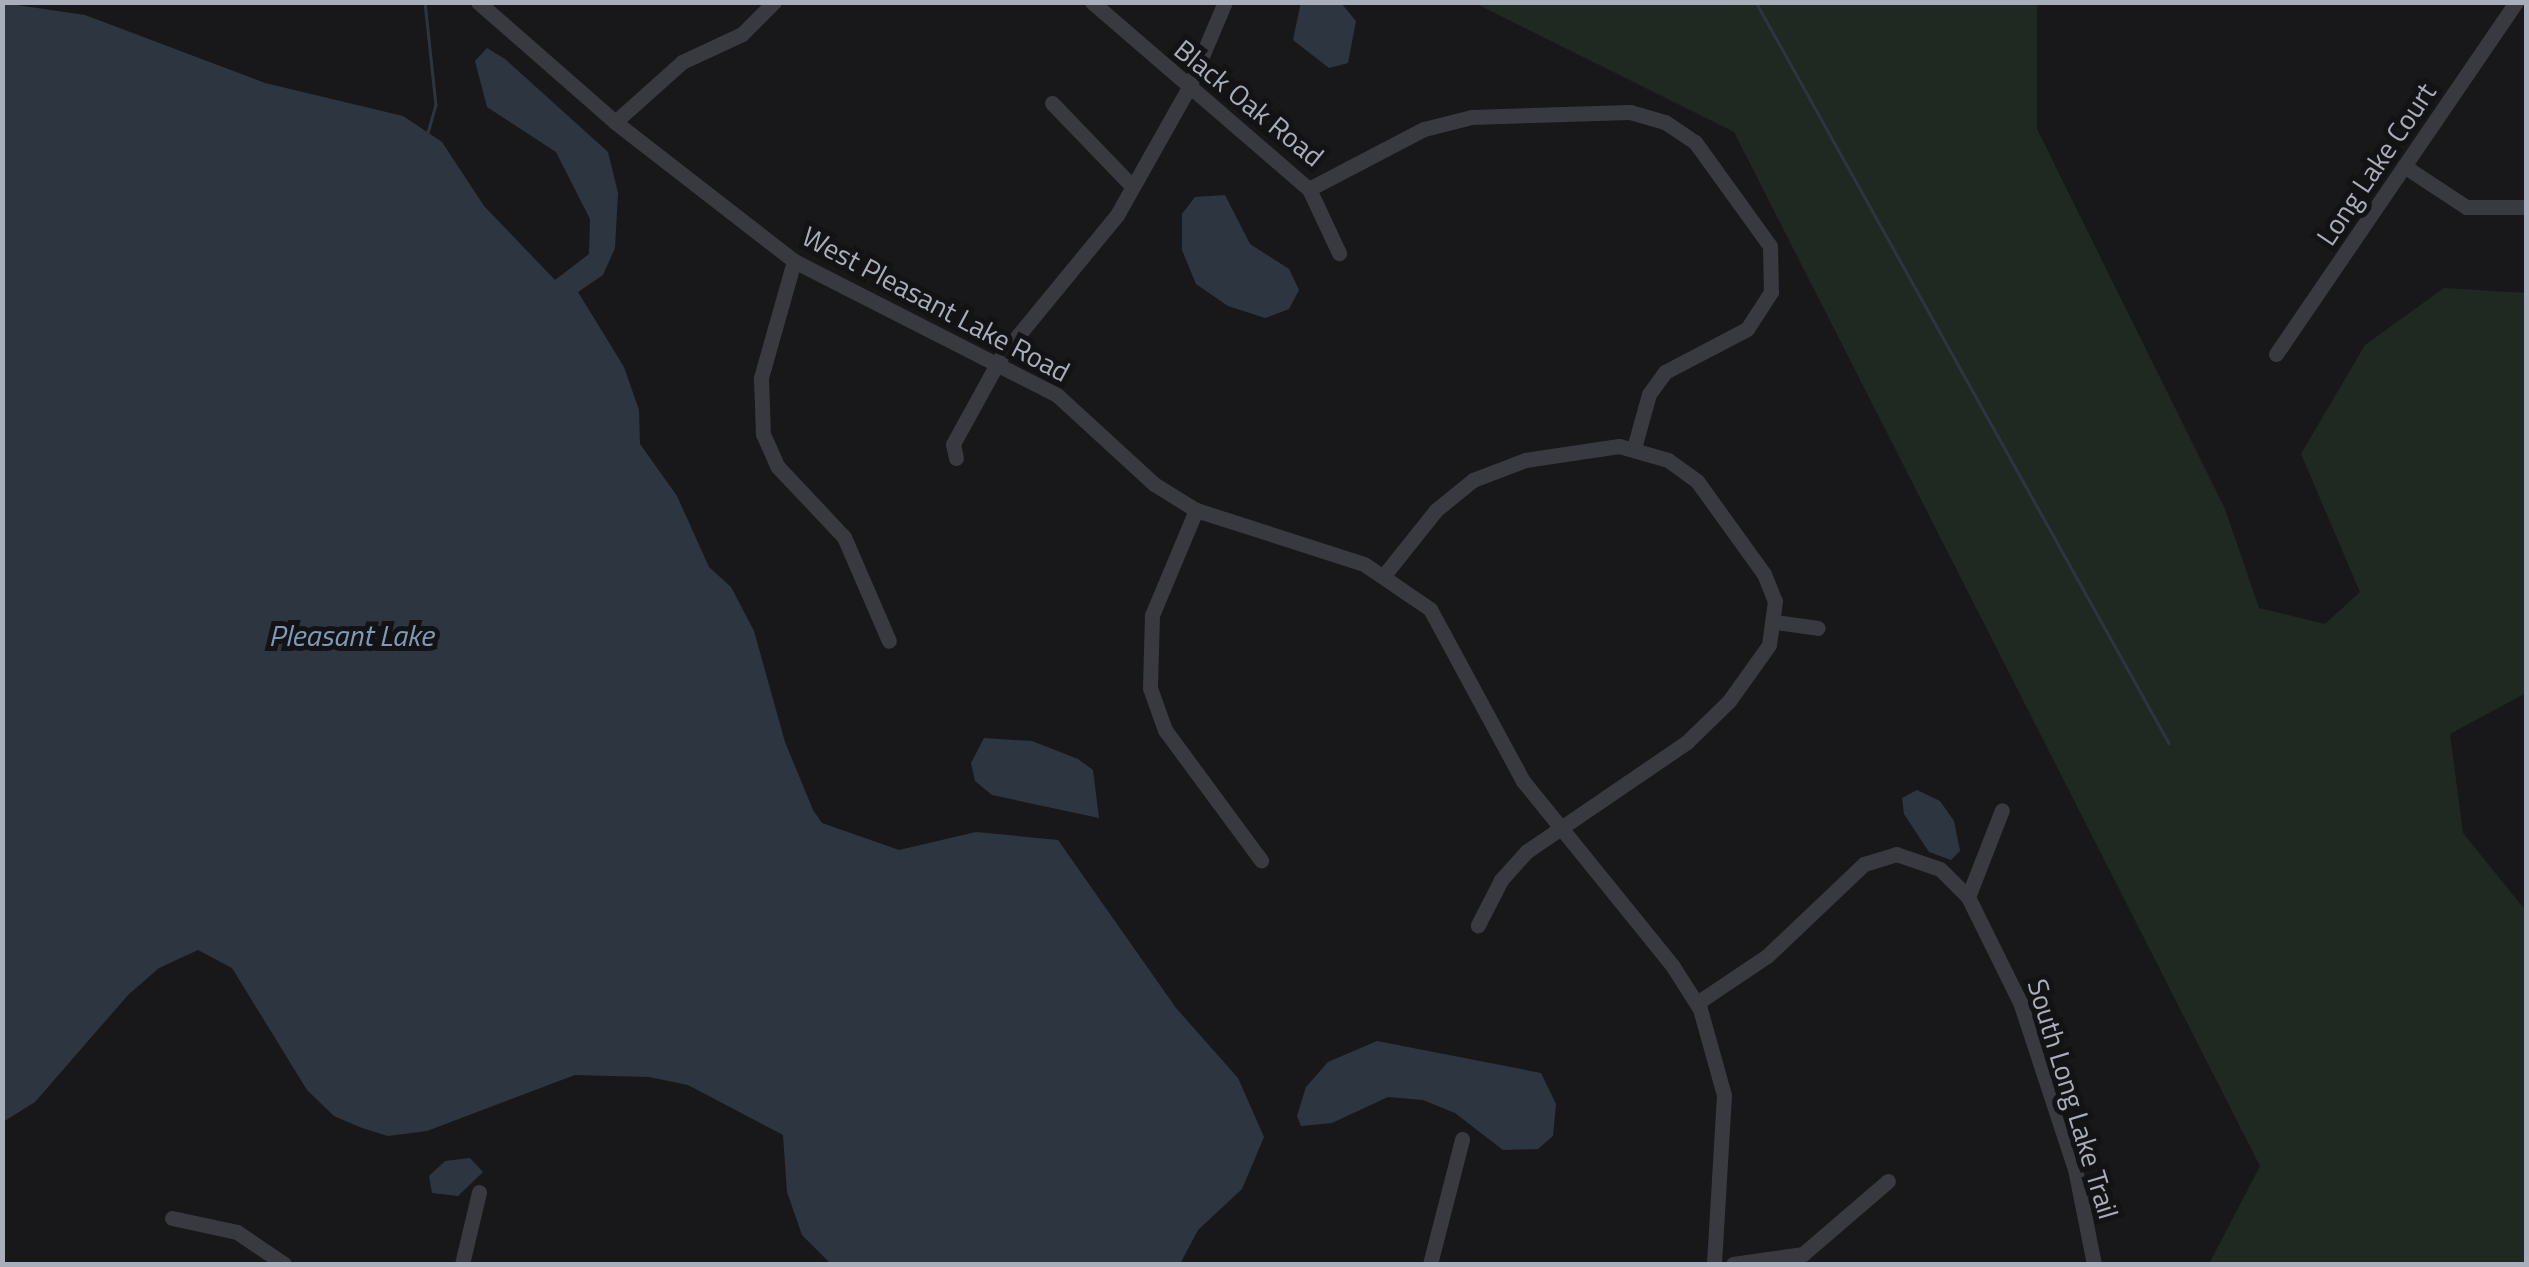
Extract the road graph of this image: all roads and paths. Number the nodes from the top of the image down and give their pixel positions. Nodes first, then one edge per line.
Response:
1 (478, 2) edge
2 (774, 2) edge
3 (1092, 2) edge
4 (1225, 2) edge
5 (2516, 2) edge
6 (1188, 90) junction
7 (1052, 103) dead end
8 (616, 122) junction
9 (2404, 166) junction
10 (1131, 185) junction
11 (1309, 189) junction
12 (2526, 207) edge
13 (1338, 253) dead end
14 (794, 261) junction
15 (2276, 354) dead end
16 (998, 362) junction
17 (1634, 448) junction
18 (956, 458) dead end
19 (1196, 510) junction
20 (1385, 574) junction
21 (1776, 622) junction
22 (1818, 628) dead end
23 (889, 641) dead end
24 (2002, 810) dead end
25 (1558, 828) junction
26 (1261, 860) dead end
27 (1968, 897) junction
28 (1478, 925) dead end
29 (1697, 1003) junction
30 (1462, 1139) dead end
31 (1888, 1181) dead end
32 (479, 1192) dead end
33 (172, 1218) dead end
34 (284, 1264) edge
35 (462, 1264) edge
36 (1430, 1264) edge
37 (1714, 1264) edge
38 (1733, 1264) edge
39 (2094, 1264) edge

1 - 8 street, West Pleasant Lake Road
2 - 8 street
3 - 6 street, Black Oak Road
4 - 6 street
5 - 9 street, Long Lake Court
6 - 10 street
6 - 11 street, Black Oak Road
7 - 10 street
8 - 14 street, West Pleasant Lake Road
9 - 12 street
9 - 15 street, Long Lake Court
10 - 16 street
11 - 13 street
11 - 17 street, Black Oak Road
14 - 16 street, West Pleasant Lake Road
14 - 23 street
16 - 18 street
16 - 19 street, West Pleasant Lake Road
17 - 20 street
17 - 21 street
19 - 20 street, West Pleasant Lake Road
19 - 26 street
20 - 25 street, West Pleasant Lake Road
21 - 22 street
21 - 25 street
24 - 27 street
25 - 28 street
25 - 29 street, West Pleasant Lake Road
27 - 29 street, South Long Lake Trail
27 - 39 street, South Long Lake Trail
29 - 37 street, West Pleasant Lake Road
30 - 36 street
31 - 38 street
32 - 35 street
33 - 34 street

